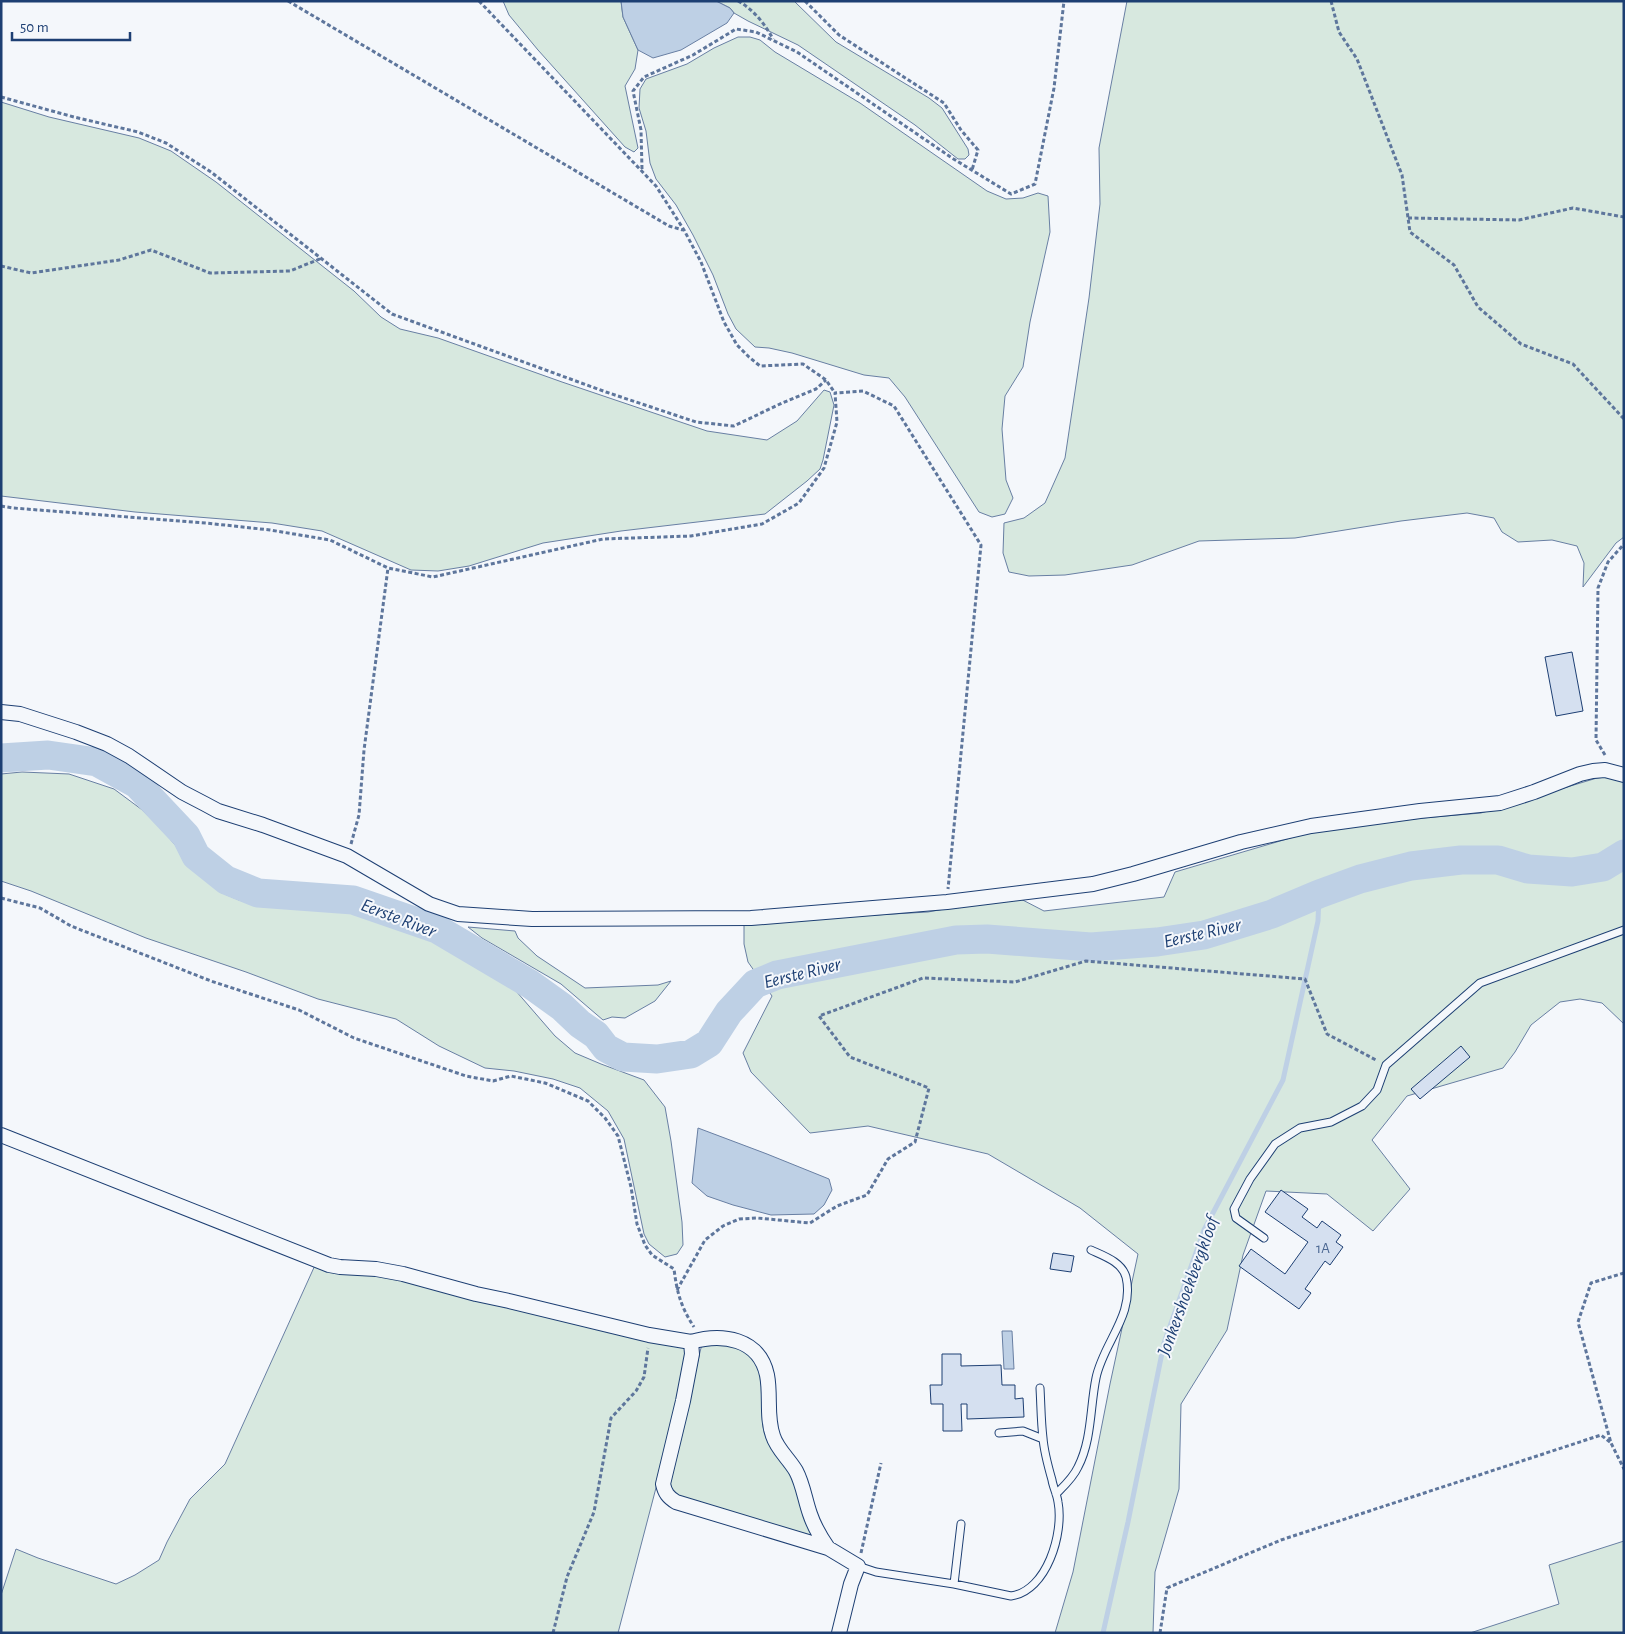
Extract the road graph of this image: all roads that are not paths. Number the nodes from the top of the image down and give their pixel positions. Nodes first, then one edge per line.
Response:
1 (1, 712) edge
2 (1619, 773) edge
3 (1624, 930) edge
4 (1, 1135) edge
5 (1264, 1238) dead end
6 (1091, 1250) dead end
7 (697, 1340) junction
8 (1040, 1388) dead end
9 (999, 1433) dead end
10 (1043, 1439) junction
11 (1056, 1494) junction
12 (961, 1524) dead end
13 (828, 1548) junction
14 (858, 1566) junction
15 (954, 1584) junction
16 (839, 1633) edge

1 - 2 street
3 - 5 lane
4 - 7 street
6 - 11 lane
7 - 13 street
7 - 13 street
8 - 10 lane
9 - 10 lane
10 - 11 lane
11 - 15 lane
12 - 15 lane
13 - 14 street
14 - 15 lane
14 - 16 street

